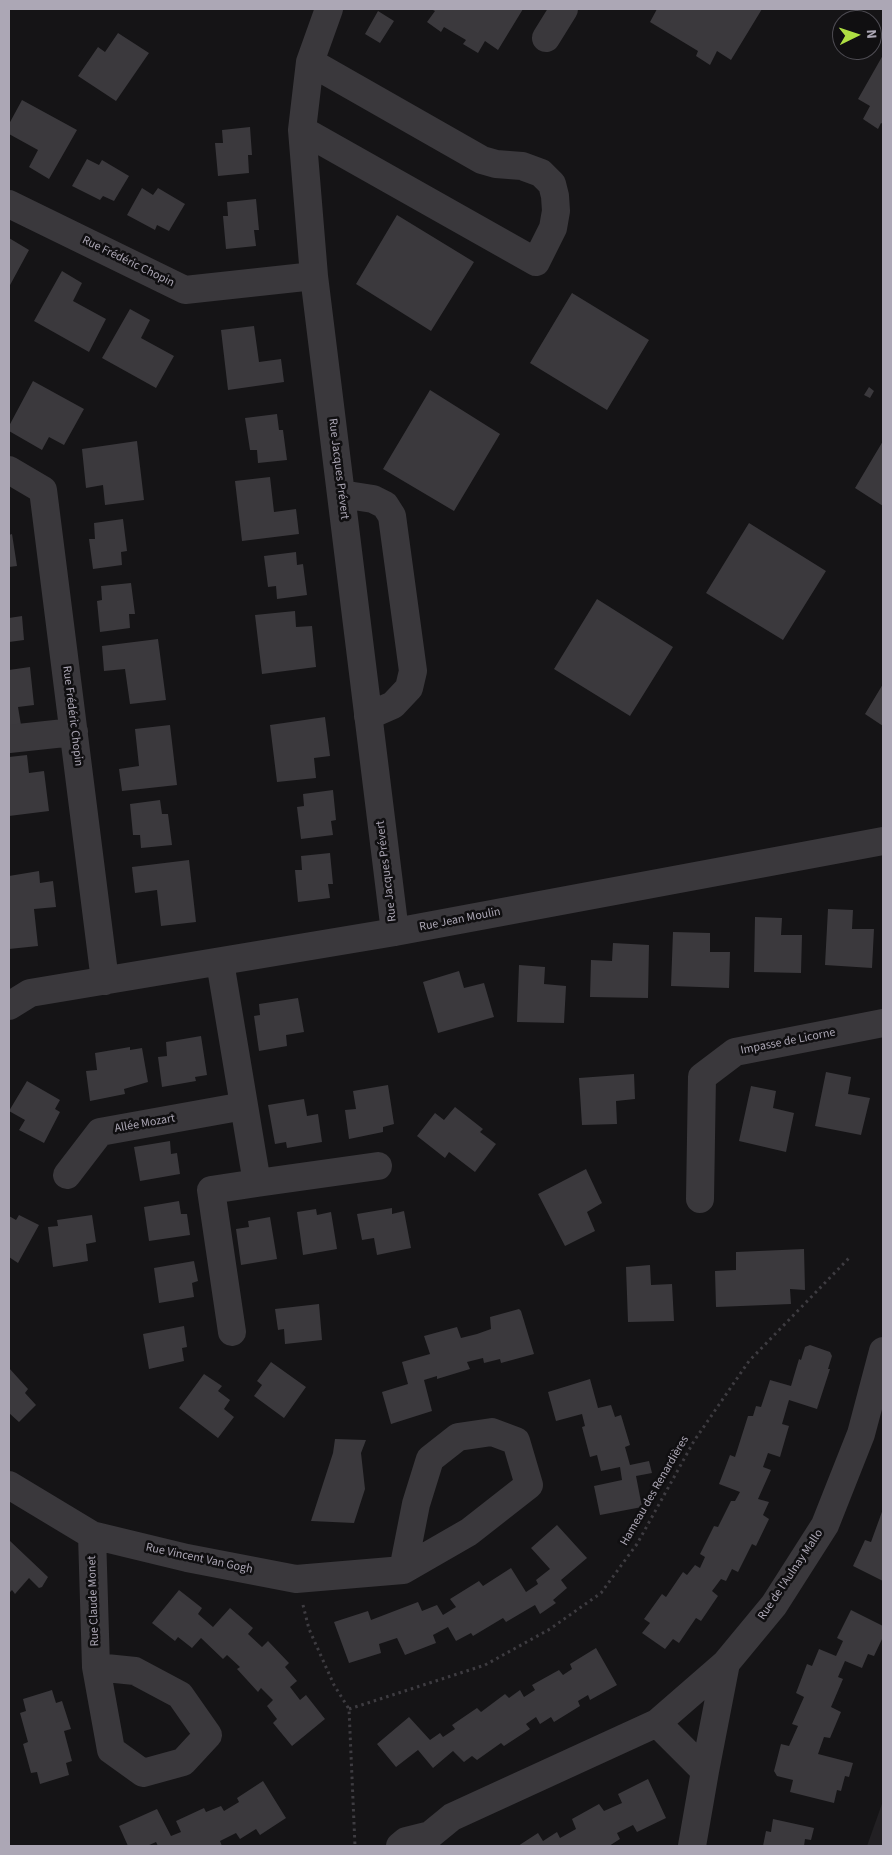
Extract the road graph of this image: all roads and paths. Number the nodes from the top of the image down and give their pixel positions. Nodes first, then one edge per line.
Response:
1 (329, 9) edge
2 (564, 9) edge
3 (546, 38) dead end
4 (310, 62) junction
5 (302, 130) junction
6 (9, 204) edge
7 (314, 276) junction
8 (9, 470) edge
9 (341, 494) junction
10 (368, 716) junction
11 (74, 732) junction
12 (9, 739) edge
13 (883, 841) edge
14 (395, 932) junction
15 (220, 962) junction
16 (105, 981) junction
17 (9, 1006) edge
18 (883, 1023) edge
19 (244, 1106) junction
20 (378, 1166) dead end
21 (66, 1175) dead end
22 (257, 1183) junction
23 (700, 1199) dead end
24 (851, 1256) dead end
25 (232, 1332) dead end
26 (883, 1350) edge
27 (9, 1485) edge
28 (92, 1535) junction
29 (403, 1570) junction
30 (296, 1579) junction
31 (726, 1663) junction
32 (96, 1667) dead end
33 (349, 1710) junction
34 (657, 1723) junction
35 (705, 1771) junction
36 (429, 1841) edge
37 (355, 1846) edge
38 (400, 1846) edge
39 (692, 1846) edge

1 - 4 street, Rue Jacques Prévert
2 - 3 street
4 - 5 street, Rue Jacques Prévert
4 - 5 street
5 - 7 street, Rue Jacques Prévert
6 - 7 street, Rue Frédéric Chopin
7 - 9 street, Rue Jacques Prévert
8 - 11 street, Rue Frédéric Chopin
9 - 10 street, Rue Jacques Prévert
9 - 10 street
10 - 14 street, Rue Jacques Prévert
11 - 12 street
11 - 16 street, Rue Frédéric Chopin
13 - 14 street, Rue Jean Moulin
14 - 15 street, Rue Jean Moulin
15 - 16 street, Rue Jean Moulin
15 - 19 street
16 - 17 street, Rue Jean Moulin
18 - 23 street, Impasse de Licorne
19 - 21 street, Allée Mozart
19 - 22 street
20 - 22 street
22 - 25 street
24 - 33 path, Hameau des Renardières
26 - 31 street, Rue de l'Aulnay Mallo
27 - 28 street, Rue Vincent Van Gogh
28 - 30 street, Rue Vincent Van Gogh
28 - 32 street, Rue Claude Monet
29 - 29 street, Rue Vincent Van Gogh
29 - 30 street, Rue Vincent Van Gogh
30 - 33 path
31 - 34 street, Rue de l'Aulnay Mallo
31 - 35 street
33 - 37 path
34 - 35 street
34 - 36 street, Rue de l'Aulnay Mallo
35 - 39 street
36 - 38 street, Rue de l'Aulnay Mallo

